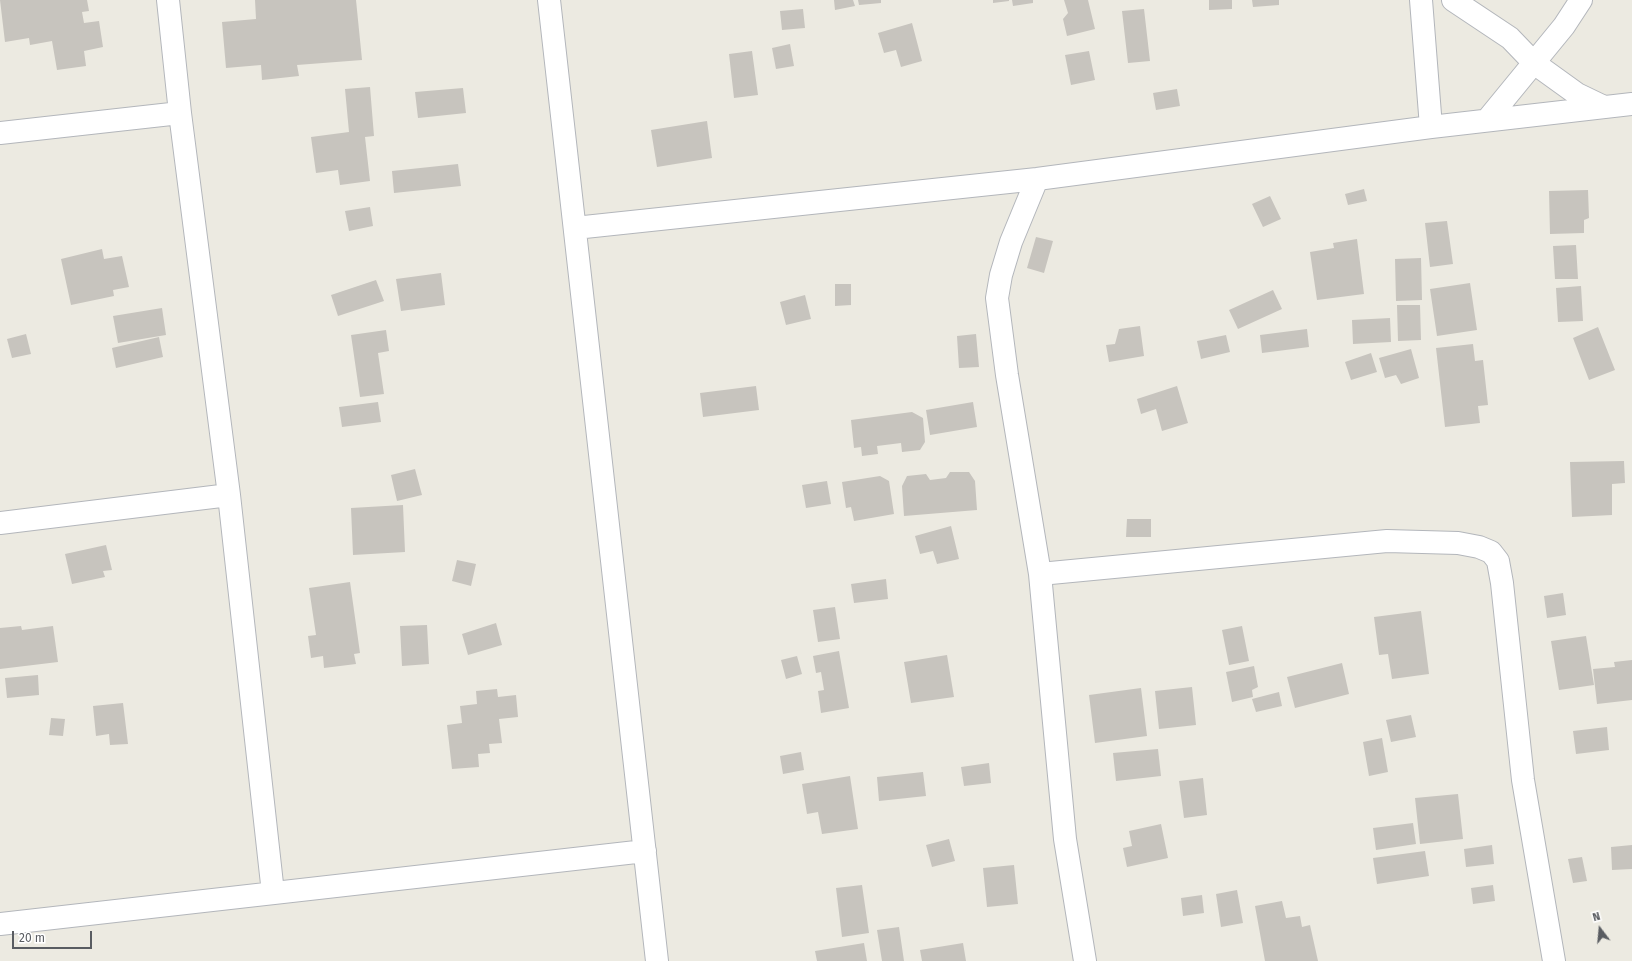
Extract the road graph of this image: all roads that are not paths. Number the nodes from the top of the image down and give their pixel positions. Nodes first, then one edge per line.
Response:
1 (168, 0) edge
2 (549, 0) edge
3 (1421, 0) edge
4 (1453, 0) edge
5 (1581, 0) edge
6 (1534, 63) junction
7 (1632, 104) edge
8 (1604, 107) junction
9 (180, 112) junction
10 (1487, 120) junction
11 (1431, 127) junction
12 (0, 133) edge
13 (1037, 179) junction
14 (575, 228) junction
15 (229, 495) junction
16 (0, 523) edge
17 (1040, 574) junction
18 (645, 851) junction
19 (273, 893) junction
20 (0, 924) edge
21 (657, 961) edge
22 (1084, 961) edge
23 (1554, 961) edge

1 - 9 street
2 - 14 street
3 - 11 street
4 - 6 street
5 - 6 street
6 - 8 street
6 - 10 street
7 - 8 street
8 - 10 street
9 - 12 street
9 - 15 street
10 - 11 street
11 - 13 street
13 - 14 street
13 - 17 street
14 - 18 street
15 - 16 street
15 - 19 street
17 - 22 street
17 - 23 street
18 - 19 street
18 - 21 street
19 - 20 street

